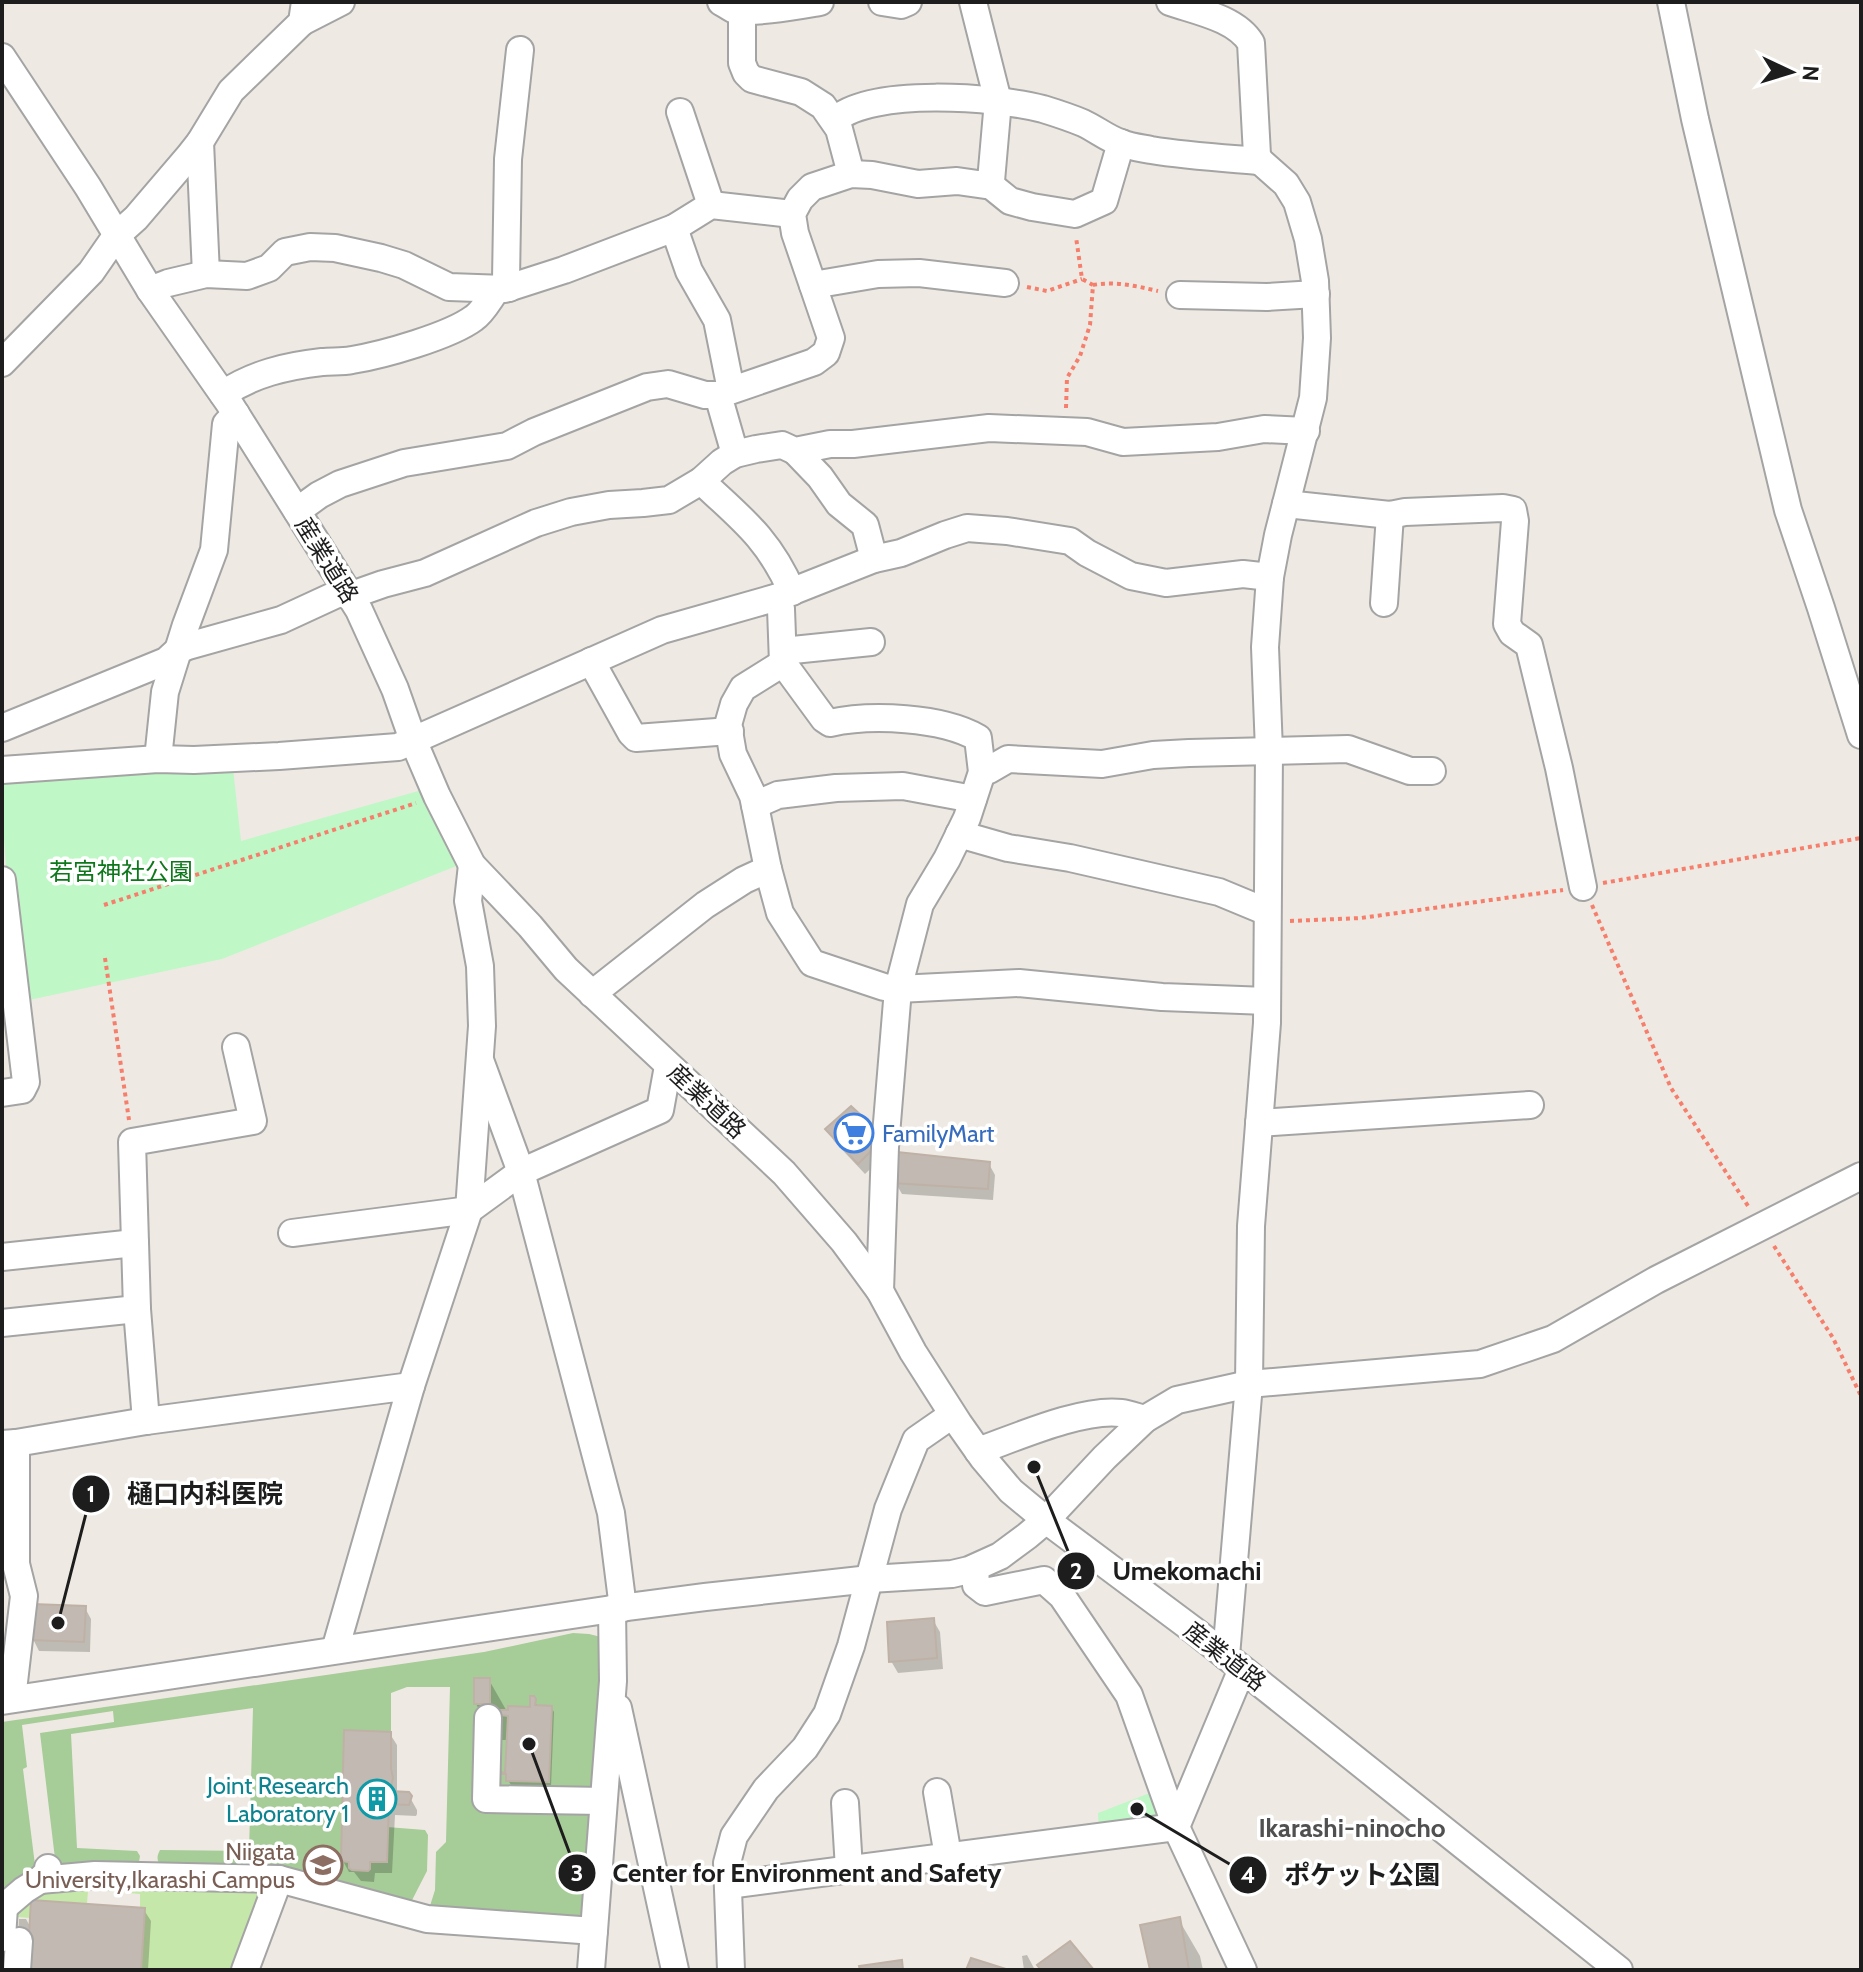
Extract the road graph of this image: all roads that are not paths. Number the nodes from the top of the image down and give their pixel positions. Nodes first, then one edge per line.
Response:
1 (341, 2) edge
2 (820, 2) edge
3 (882, 2) edge
4 (908, 2) edge
5 (973, 2) edge
6 (1170, 2) edge
7 (1671, 2) edge
8 (735, 5) edge
9 (304, 12) edge
10 (520, 50) dead end
11 (2, 57) edge
12 (998, 101) junction
13 (680, 112) dead end
14 (835, 120) junction
15 (200, 142) junction
16 (1121, 143) junction
17 (1260, 161) junction
18 (851, 174) junction
19 (989, 184) junction
20 (711, 205) junction
21 (792, 214) junction
22 (674, 228) junction
23 (116, 236) junction
24 (206, 274) junction
25 (1005, 283) road end
26 (813, 285) junction
27 (503, 288) junction
28 (150, 290) junction
29 (1316, 294) junction
30 (1180, 295) road end
31 (2, 363) edge
32 (724, 393) junction
33 (230, 404) junction
34 (1306, 431) junction
35 (795, 451) junction
36 (735, 454) junction
37 (701, 481) junction
38 (1286, 504) junction
39 (297, 511) junction
40 (1390, 515) junction
41 (874, 559) junction
42 (1270, 577) junction
43 (348, 593) junction
44 (785, 595) junction
45 (1384, 603) dead end
46 (871, 642) dead end
47 (178, 650) junction
48 (783, 657) junction
49 (591, 661) junction
50 (2, 728) edge
51 (730, 731) junction
52 (1861, 735) edge
53 (413, 740) junction
54 (1269, 751) junction
55 (158, 759) junction
56 (2, 770) edge
57 (1432, 771) dead end
58 (982, 772) junction
59 (973, 799) junction
60 (755, 805) junction
61 (959, 834) junction
62 (472, 865) junction
63 (768, 869) junction
64 (2, 880) edge
65 (1583, 887) road end
66 (1268, 916) junction
67 (898, 989) junction
68 (592, 994) junction
69 (1267, 1001) junction
70 (236, 1047) dead end
71 (480, 1060) junction
72 (668, 1066) junction
73 (2, 1093) edge
74 (1530, 1105) dead end
75 (1259, 1123) junction
76 (521, 1172) junction
77 (1861, 1176) edge
78 (469, 1210) junction
79 (292, 1233) dead end
80 (135, 1243) junction
81 (2, 1257) edge
82 (880, 1291) junction
83 (137, 1309) junction
84 (2, 1323) edge
85 (1249, 1384) junction
86 (411, 1386) junction
87 (952, 1415) junction
88 (1145, 1419) junction
89 (146, 1421) junction
90 (9, 1444) edge
91 (978, 1451) junction
92 (1046, 1520) junction
93 (975, 1568) junction
94 (870, 1579) junction
95 (618, 1608) junction
96 (335, 1650) junction
97 (1234, 1663) junction
98 (613, 1681) junction
99 (7, 1700) edge
100 (488, 1718) dead end
101 (937, 1792) dead end
102 (603, 1801) junction
103 (845, 1803) dead end
104 (1176, 1827) junction
105 (948, 1856) junction
106 (849, 1869) junction
107 (279, 1879) junction
108 (728, 1885) junction
109 (3, 1907) edge
110 (594, 1931) junction
111 (11, 1940) edge
112 (17, 1970) edge
113 (245, 1970) edge
114 (591, 1970) edge
115 (675, 1970) edge
116 (731, 1970) edge
117 (1243, 1970) edge
118 (1619, 1970) edge

1 - 9 street
2 - 8 street
3 - 4 street
5 - 12 street
6 - 17 street
7 - 52 street
8 - 14 street
9 - 15 street
10 - 27 street
11 - 23 street, 産業道路
12 - 14 street
12 - 16 street
12 - 19 street
13 - 20 street
14 - 18 street
15 - 23 street
15 - 24 street
16 - 17 street
16 - 19 street
17 - 29 street
18 - 19 street
18 - 21 street
20 - 21 street
20 - 22 street
21 - 26 street
22 - 27 street
22 - 32 street
23 - 28 street, 産業道路
23 - 31 street
24 - 27 street
24 - 28 street
25 - 26 street
26 - 32 street
27 - 33 street
28 - 33 street, 産業道路
29 - 30 street
29 - 34 street
32 - 36 street
32 - 39 street
33 - 39 street, 産業道路
33 - 47 street
34 - 35 street
34 - 38 street
35 - 36 street
35 - 41 street
36 - 37 street
37 - 43 street
37 - 44 street
38 - 40 street
38 - 42 street
39 - 43 street, 産業道路
40 - 45 street
40 - 65 street
41 - 42 street
41 - 44 street
42 - 54 street
43 - 47 street
43 - 53 street, 産業道路
44 - 48 street
44 - 49 street
46 - 48 street
47 - 50 street
47 - 55 street
48 - 51 street
48 - 58 street
49 - 51 street
49 - 53 street
51 - 60 street
53 - 55 street
53 - 62 street, 産業道路
54 - 57 street
54 - 58 street
54 - 66 street
55 - 56 street
58 - 59 street
59 - 60 street
59 - 61 street
60 - 63 street
61 - 66 street
61 - 67 street
62 - 68 street, 産業道路
62 - 71 street
63 - 67 street
63 - 68 street
64 - 73 street
66 - 69 street
67 - 69 street
67 - 82 street
68 - 72 street, 産業道路
69 - 75 street
70 - 80 street
71 - 76 street
71 - 78 street
72 - 76 street
72 - 82 street, 産業道路
74 - 75 street
75 - 85 street
76 - 78 street
76 - 95 street
77 - 85 street
78 - 79 street
78 - 86 street
80 - 81 street
80 - 83 street
82 - 87 street, 産業道路
83 - 84 street
83 - 89 street
85 - 88 street
85 - 97 street
86 - 89 street
86 - 96 street
87 - 91 street, 産業道路
87 - 94 street
88 - 91 street
88 - 92 street
89 - 90 street
90 - 99 street
91 - 92 street, 産業道路
92 - 93 street
92 - 97 street, 産業道路
93 - 94 street
93 - 104 street
94 - 95 street
94 - 108 street
95 - 96 street
95 - 98 street
96 - 99 street
97 - 104 street
97 - 118 street, 産業道路
98 - 102 street
98 - 115 street
100 - 102 street
101 - 105 street
102 - 110 street
103 - 106 street
104 - 105 street
104 - 117 street
105 - 106 street
106 - 108 street
107 - 109 street
107 - 110 street
107 - 113 street
108 - 116 street
109 - 111 street
110 - 114 street
111 - 112 street

